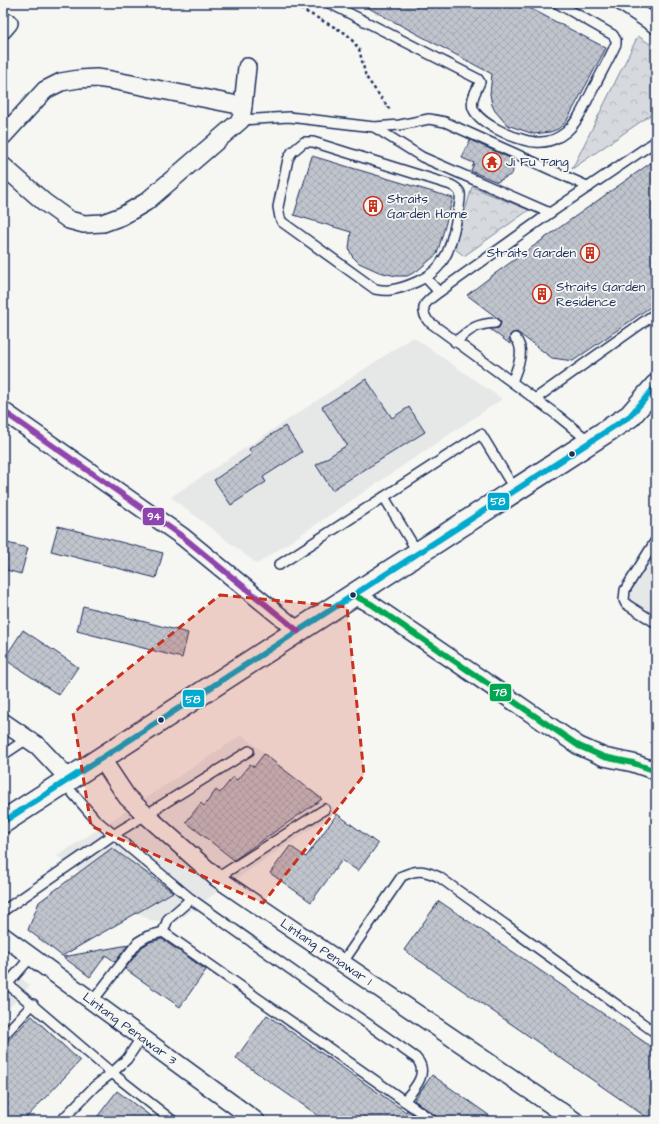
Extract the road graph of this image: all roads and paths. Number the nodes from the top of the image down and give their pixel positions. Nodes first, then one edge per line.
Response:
1 (290, 3) edge
2 (329, 3) edge
3 (559, 3) edge
4 (622, 3) edge
5 (656, 25) edge
6 (247, 67) dead end
7 (242, 113) junction
8 (400, 125) junction
9 (374, 128) junction
10 (3, 136) edge
11 (656, 141) edge
12 (3, 166) edge
13 (589, 187) junction
14 (550, 213) junction
15 (426, 278) junction
16 (439, 292) junction
17 (656, 313) edge
18 (495, 323) dead end
19 (515, 338) dead end
20 (455, 342) junction
21 (512, 382) junction
22 (656, 386) edge
23 (535, 398) junction
24 (3, 411) edge
25 (656, 412) edge
26 (630, 416) junction
27 (590, 442) junction
28 (515, 490) junction
29 (384, 497) junction
30 (656, 540) edge
31 (418, 553) junction
32 (279, 565) dead end
33 (353, 595) junction
34 (656, 623) edge
35 (298, 630) junction
36 (3, 722) edge
37 (27, 739) junction
38 (249, 751) dead end
39 (3, 755) edge
40 (101, 758) junction
41 (656, 771) edge
42 (66, 781) junction
43 (325, 809) dead end
44 (146, 815) junction
45 (3, 822) edge
46 (113, 835) junction
47 (217, 878) junction
48 (191, 899) junction
49 (3, 911) edge
50 (163, 932) junction
51 (3, 936) edge
52 (31, 957) junction
53 (343, 962) junction
54 (5, 984) edge
55 (92, 1002) junction
56 (33, 1004) junction
57 (656, 1033) edge
58 (3, 1036) edge
59 (141, 1038) junction
60 (112, 1074) junction
61 (404, 1101) junction
62 (61, 1121) edge
63 (173, 1121) edge
64 (256, 1121) edge
65 (433, 1121) edge
66 (575, 1121) edge

1 - 8 path
2 - 3 lane
4 - 5 street
6 - 7 street
7 - 9 lane
7 - 10 street
7 - 12 street
8 - 9 lane
8 - 13 lane
9 - 14 lane
11 - 13 lane
13 - 14 lane
14 - 16 lane
15 - 15 lane
15 - 16 lane
16 - 20 lane
17 - 23 lane
18 - 20 lane
19 - 21 lane
20 - 21 lane
21 - 23 lane
22 - 26 main road
23 - 27 lane
24 - 35 street
25 - 26 main road
26 - 27 main road
27 - 28 main road
28 - 29 lane
28 - 31 main road
29 - 31 lane
29 - 32 lane
30 - 34 lane
31 - 33 main road
33 - 35 main road
33 - 41 street
35 - 40 main road
36 - 37 street
37 - 39 lane
37 - 42 street
38 - 44 lane
40 - 42 main road
40 - 44 street, Lintang Penawar 1
42 - 45 main road
42 - 46 lane
43 - 47 lane
44 - 46 lane
44 - 47 street, Lintang Penawar 1
46 - 48 lane
46 - 49 lane
47 - 53 street, Lintang Penawar 1
48 - 50 lane
48 - 61 lane
50 - 55 lane
50 - 61 lane
51 - 52 street, Lintang Penawar 3
52 - 54 lane
52 - 55 street, Lintang Penawar 3
53 - 57 lane
53 - 66 street, Lintang Penawar 1
54 - 56 lane
55 - 59 street, Lintang Penawar 3
56 - 58 lane
56 - 60 lane
59 - 60 lane
59 - 64 street, Lintang Penawar 3
60 - 62 lane
60 - 63 lane
61 - 65 lane

